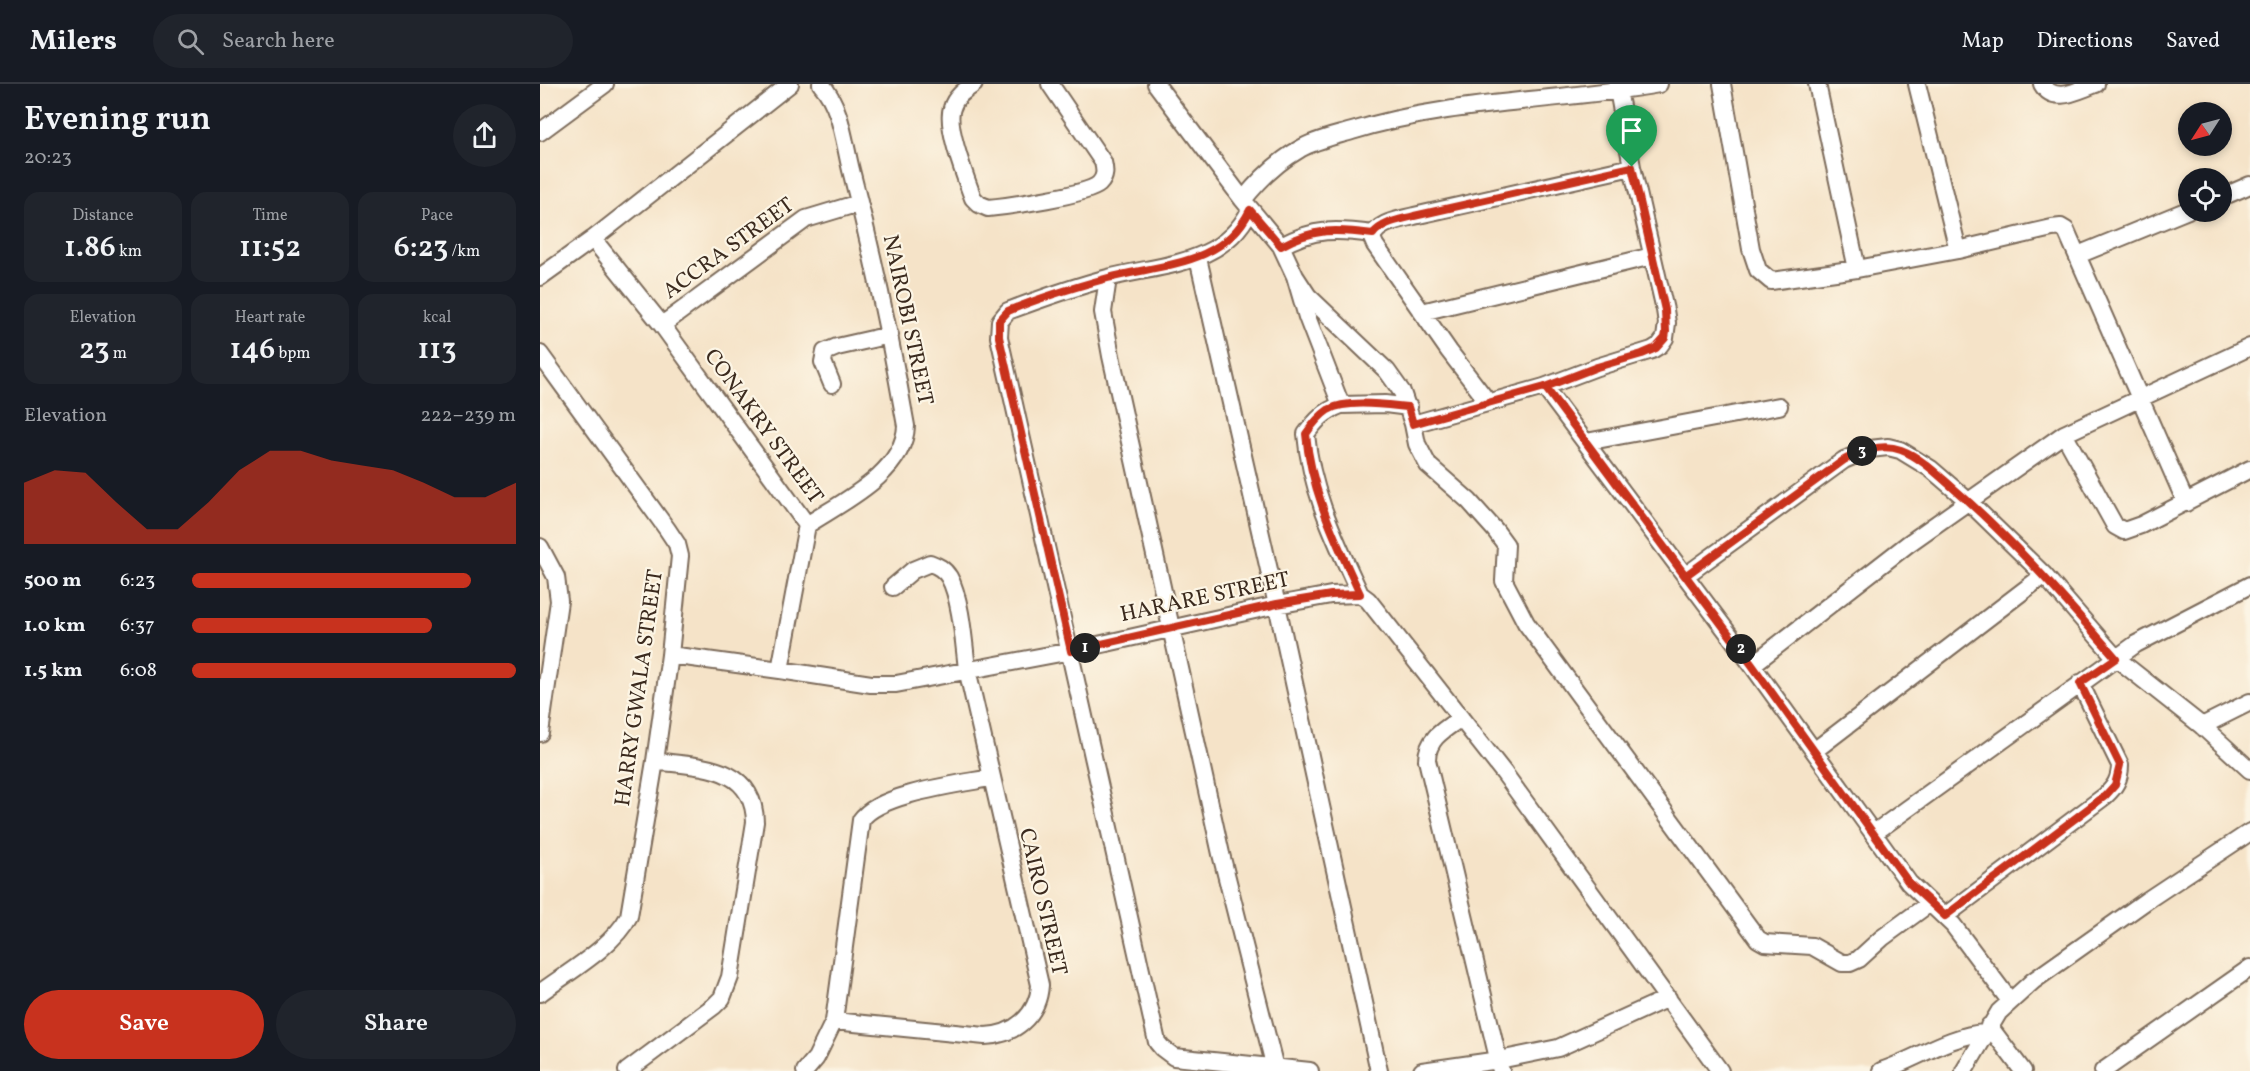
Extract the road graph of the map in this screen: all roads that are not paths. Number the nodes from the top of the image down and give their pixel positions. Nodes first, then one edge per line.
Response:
1 (605, 84) edge
2 (790, 84) edge
3 (821, 84) edge
4 (974, 84) edge
5 (1050, 84) edge
6 (1156, 84) edge
7 (1659, 84) edge
8 (1722, 84) edge
9 (1817, 84) edge
10 (1917, 84) edge
11 (2042, 84) edge
12 (2096, 84) edge
13 (1618, 87) edge
14 (540, 132) edge
15 (1632, 167) junction
16 (2250, 185) edge
17 (2232, 192) edge
18 (860, 203) junction
19 (1246, 205) junction
20 (2178, 214) edge
21 (1373, 234) junction
22 (593, 239) junction
23 (1281, 246) junction
24 (1958, 250) junction
25 (2078, 255) junction
26 (1652, 256) junction
27 (1198, 258) junction
28 (1857, 269) junction
29 (1295, 276) junction
30 (540, 277) edge
31 (1107, 278) junction
32 (1422, 312) junction
33 (662, 325) junction
34 (890, 335) junction
35 (2250, 347) edge
36 (540, 354) edge
37 (832, 384) dead end
38 (1545, 387) junction
39 (2139, 398) junction
40 (1488, 402) junction
41 (1341, 405) junction
42 (1779, 406) dead end
43 (1408, 407) junction
44 (1413, 424) junction
45 (2064, 434) junction
46 (1586, 442) junction
47 (2250, 469) edge
48 (1967, 500) junction
49 (2186, 503) junction
50 (807, 525) junction
51 (540, 547) edge
52 (2044, 575) junction
53 (1685, 576) junction
54 (2250, 585) edge
55 (893, 587) dead end
56 (1360, 594) junction
57 (1277, 604) junction
58 (1171, 629) junction
59 (1071, 651) junction
60 (670, 655) junction
61 (2116, 658) junction
62 (1752, 665) junction
63 (967, 669) junction
64 (780, 670) junction
65 (2080, 683) junction
66 (2250, 702) edge
67 (1461, 718) junction
68 (2202, 726) junction
69 (540, 733) edge
70 (1814, 751) junction
71 (655, 761) junction
72 (2250, 770) edge
73 (991, 778) junction
74 (2250, 832) edge
75 (1874, 833) junction
76 (1930, 903) junction
77 (1945, 916) junction
78 (2250, 968) edge
79 (540, 993) edge
80 (1668, 998) junction
81 (2010, 1001) junction
82 (834, 1021) junction
83 (1987, 1030) junction
84 (1500, 1065) edge
85 (1275, 1068) junction
86 (627, 1071) edge
87 (805, 1071) edge
88 (1310, 1071) edge
89 (1379, 1071) edge
90 (1422, 1071) edge
91 (1720, 1071) edge
92 (1881, 1071) edge
93 (1964, 1071) edge
94 (2023, 1071) edge
95 (2103, 1071) edge

1 - 14 street
2 - 22 street
3 - 18 street, NAIROBI STREET
4 - 5 street
6 - 19 street
7 - 13 street
8 - 28 street
9 - 28 street
10 - 24 street
11 - 12 street
13 - 15 street
13 - 19 street
15 - 21 street
15 - 26 street
16 - 17 street
18 - 33 street, ACCRA STREET
18 - 34 street, NAIROBI STREET
19 - 23 street
19 - 27 street
20 - 25 street
21 - 23 street
21 - 32 street
22 - 30 street
22 - 33 street, CONAKRY STREET
23 - 29 street
24 - 25 street
24 - 28 street
25 - 39 street
26 - 32 street
26 - 38 street
27 - 31 street
27 - 57 street
29 - 41 street
29 - 43 street
31 - 58 street
31 - 59 street
32 - 40 street
33 - 50 street, CONAKRY STREET
34 - 37 street
34 - 50 street, NAIROBI STREET
35 - 39 street
36 - 60 street, HARRY GWALA STREET
38 - 40 street
38 - 46 street
39 - 45 street
39 - 49 street
40 - 44 street
41 - 43 street
41 - 56 street
42 - 46 street
43 - 44 street
44 - 76 street
45 - 48 street
45 - 49 street
46 - 53 street
47 - 49 street
48 - 52 street
48 - 53 street
48 - 62 street
50 - 64 street, CONAKRY STREET
51 - 69 street
52 - 61 street
52 - 70 street
53 - 62 street
54 - 61 street
55 - 63 street, CAIRO STREET
56 - 57 street, HARARE STREET
56 - 67 street
57 - 58 street, HARARE STREET
57 - 89 street
58 - 59 street, HARARE STREET
58 - 85 street
59 - 63 street, HARARE STREET
59 - 85 street
60 - 64 street, HARARE STREET
60 - 71 street, HARRY GWALA STREET
61 - 65 street
61 - 68 street
62 - 70 street
63 - 64 street, HARARE STREET
63 - 73 street, CAIRO STREET
65 - 75 street
65 - 77 street
66 - 68 street
67 - 80 street
67 - 84 street
68 - 72 street
70 - 75 street
71 - 79 street, HARRY GWALA STREET
71 - 86 street
73 - 82 street
73 - 82 street, CAIRO STREET
74 - 81 street
75 - 76 street
76 - 77 street
77 - 81 street
78 - 95 street
80 - 84 street
80 - 91 street
81 - 83 street
82 - 87 street
83 - 92 street
83 - 93 street
83 - 94 street
84 - 90 street
85 - 88 street

